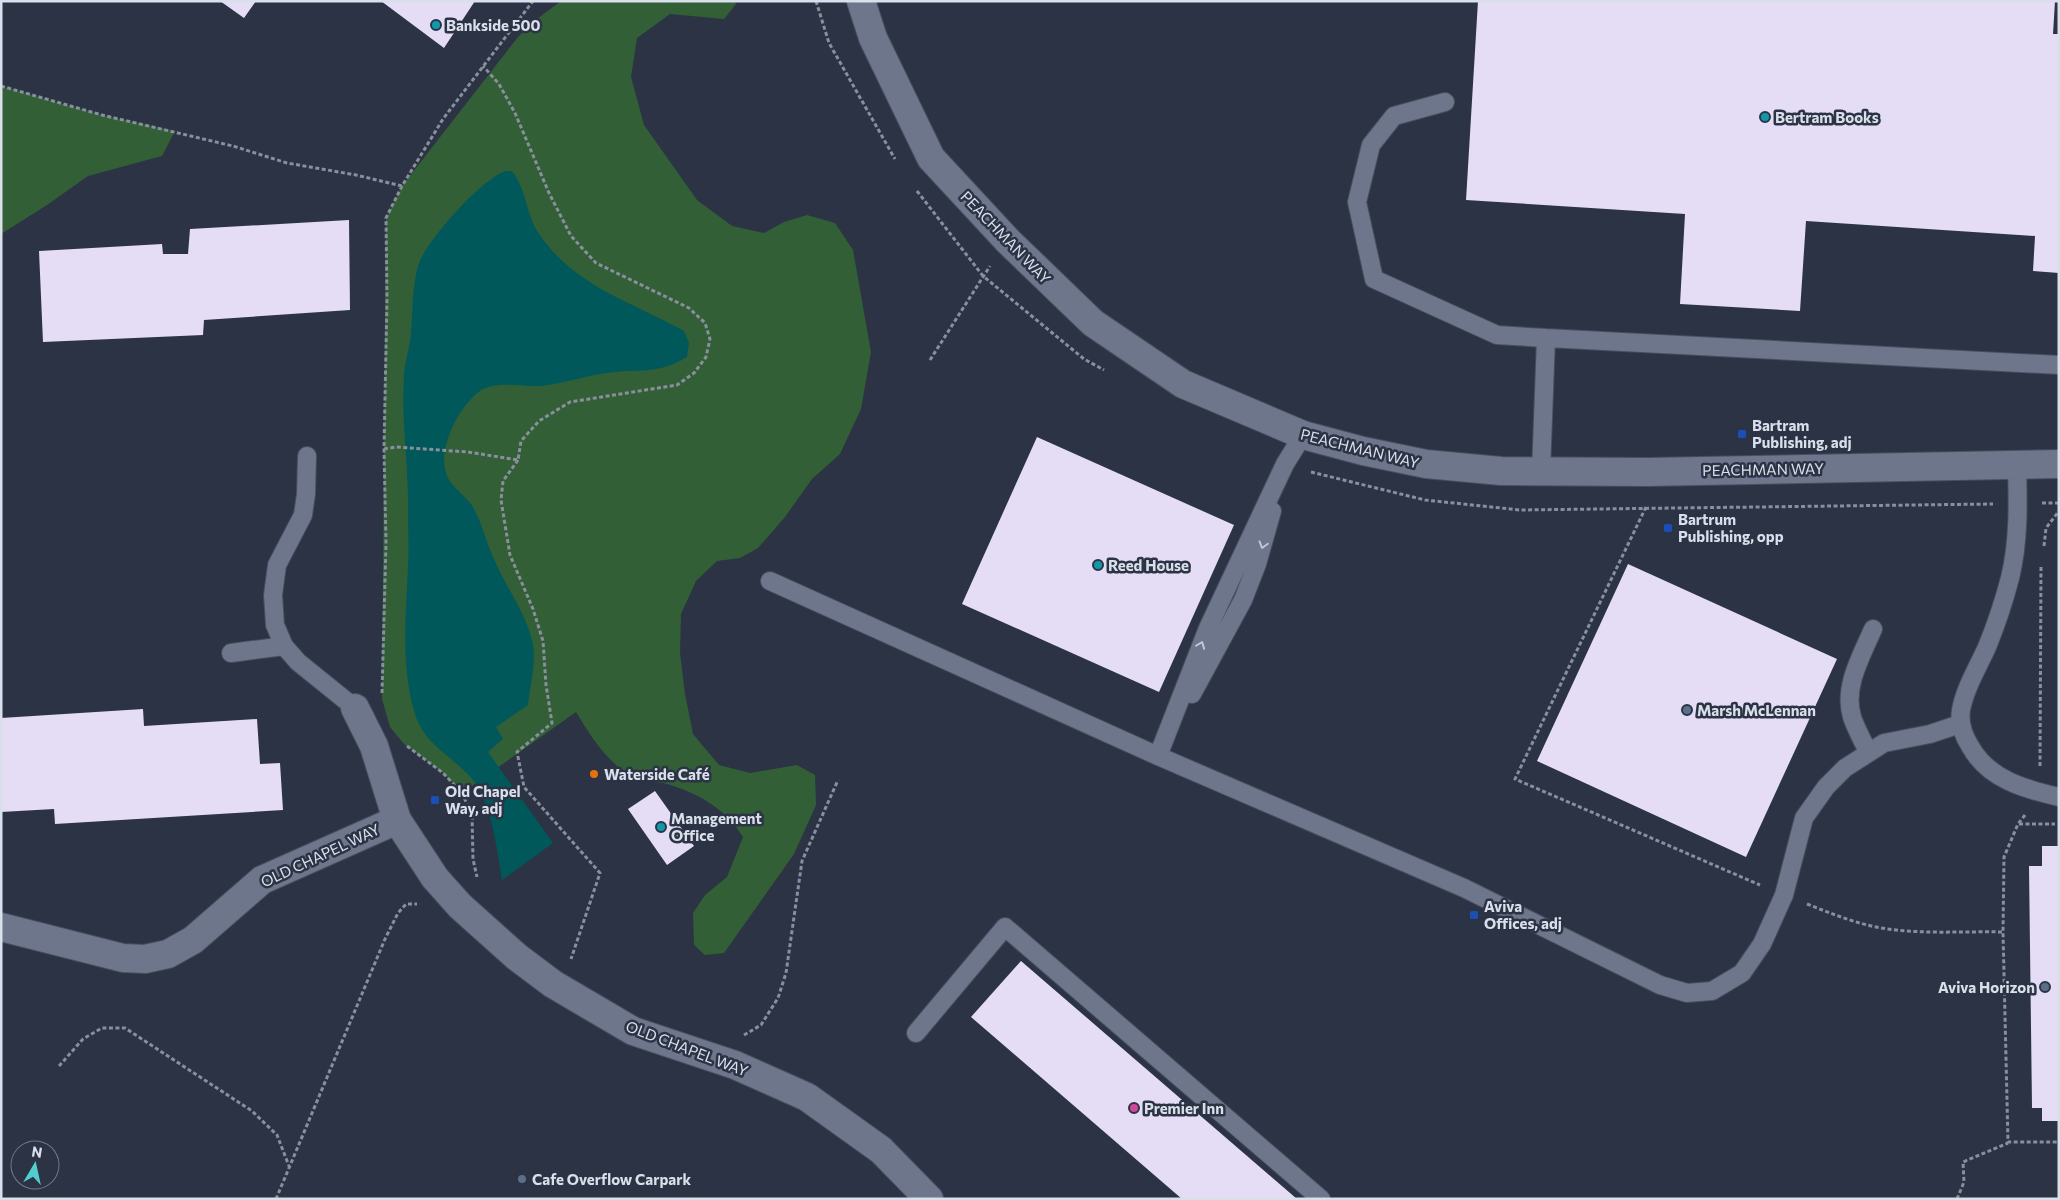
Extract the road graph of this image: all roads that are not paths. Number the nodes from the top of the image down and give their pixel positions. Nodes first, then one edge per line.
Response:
1 (860, 1) edge
2 (1445, 102) dead end
3 (1546, 338) junction
4 (2059, 365) edge
5 (1303, 436) junction
6 (307, 456) dead end
7 (2059, 464) edge
8 (2017, 465) junction
9 (1541, 472) junction
10 (770, 581) dead end
11 (1873, 629) dead end
12 (284, 646) junction
13 (230, 653) dead end
14 (355, 708) joint
15 (1960, 724) junction
16 (1868, 752) junction
17 (1158, 756) junction
18 (2059, 797) edge
19 (397, 820) junction
20 (1, 927) edge
21 (916, 1032) dead end
22 (929, 1199) edge
23 (1321, 1199) edge

1 - 5 street, PEACHMAN WAY
2 - 3 lane
3 - 4 lane
3 - 9 lane
5 - 9 street, PEACHMAN WAY
5 - 17 lane
6 - 12 lane
7 - 8 street, PEACHMAN WAY
8 - 9 street, PEACHMAN WAY
8 - 15 lane
10 - 17 lane
11 - 16 lane
12 - 13 lane
12 - 14 lane
14 - 19 street, OLD CHAPEL WAY
15 - 16 lane
15 - 18 lane
16 - 17 lane
19 - 20 street, OLD CHAPEL WAY
19 - 22 street, OLD CHAPEL WAY
21 - 23 lane

